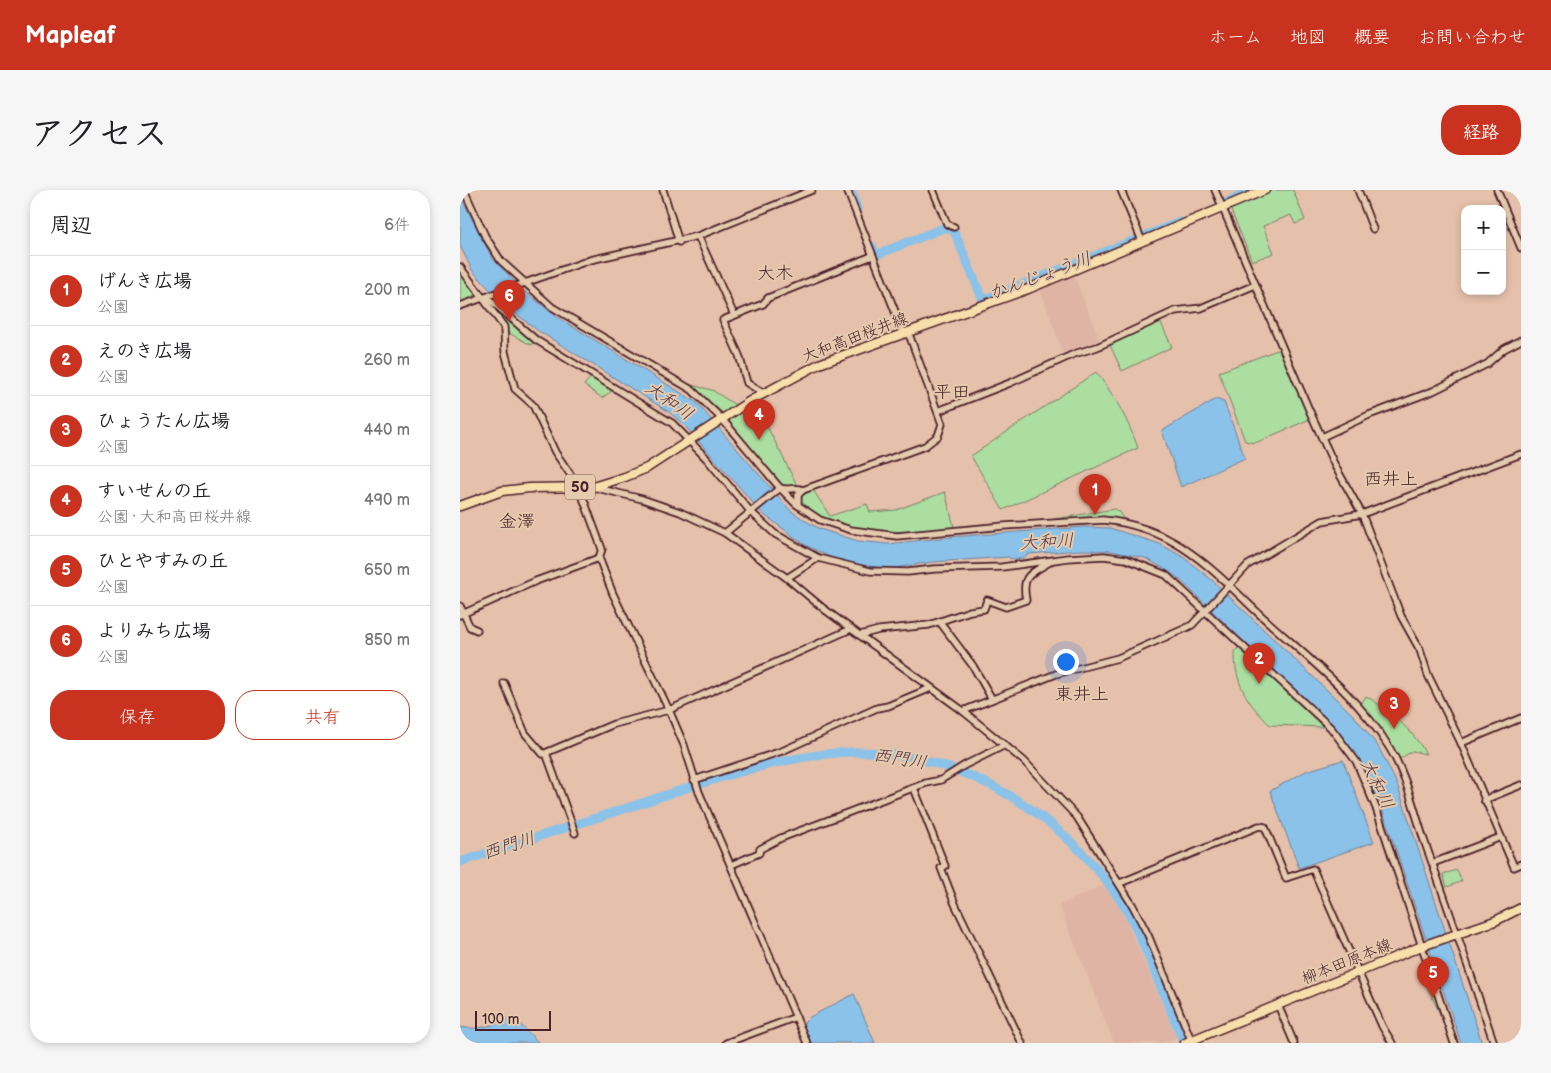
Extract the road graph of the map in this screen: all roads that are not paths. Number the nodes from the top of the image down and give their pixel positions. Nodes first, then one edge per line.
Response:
1 (464, 190) edge
2 (663, 190) edge
3 (812, 190) edge
4 (847, 190) edge
5 (932, 190) edge
6 (1121, 190) edge
7 (1215, 190) edge
8 (1265, 190) edge
9 (1358, 190) edge
10 (1497, 190) edge
11 (1222, 206) junction
12 (954, 227) dead end
13 (1373, 229) dead end
14 (698, 236) junction
15 (1141, 239) junction
16 (680, 242) junction
17 (1521, 248) edge
18 (872, 256) junction
19 (460, 267) edge
20 (524, 283) junction
21 (1255, 285) junction
22 (484, 297) junction
23 (460, 306) edge
24 (734, 316) junction
25 (905, 333) junction
26 (1521, 340) edge
27 (763, 393) junction
28 (938, 411) junction
29 (721, 420) junction
30 (1322, 437) junction
31 (690, 440) junction
32 (1521, 454) edge
33 (579, 487) junction
34 (593, 487) junction
35 (779, 489) junction
36 (803, 490) junction
37 (798, 505) junction
38 (460, 506) edge
39 (751, 510) junction
40 (1362, 514) junction
41 (725, 533) junction
42 (598, 558) junction
43 (818, 558) junction
44 (1054, 560) junction
45 (787, 578) junction
46 (1228, 585) junction
47 (460, 606) edge
48 (1204, 611) junction
49 (462, 614) edge
50 (940, 622) junction
51 (852, 629) junction
52 (477, 630) dead end
53 (860, 636) junction
54 (504, 683) dead end
55 (931, 688) junction
56 (992, 699) junction
57 (669, 710) junction
58 (963, 711) junction
59 (1521, 718) edge
60 (1461, 743) junction
61 (1005, 745) junction
62 (546, 753) junction
63 (695, 781) junction
64 (1521, 785) edge
65 (914, 788) junction
66 (1484, 800) junction
67 (575, 832) dead end
68 (1501, 837) junction
69 (1433, 863) junction
70 (1521, 864) edge
71 (731, 865) junction
72 (1120, 883) junction
73 (1521, 908) edge
74 (1456, 934) junction
75 (1423, 946) junction
76 (1360, 971) junction
77 (1278, 1005) junction
78 (796, 1017) junction
79 (1189, 1042) edge
80 (726, 1043) edge
81 (807, 1043) edge
82 (1022, 1043) edge
83 (1294, 1043) edge
84 (1392, 1043) edge
85 (1454, 1043) edge
86 (1494, 1043) edge

1 - 20 street
2 - 16 street
3 - 14 street
4 - 18 street
5 - 12 street
6 - 15 street
7 - 11 street
8 - 11 main road, 大和高田桜井線 / 50
9 - 13 street
10 - 17 street
11 - 15 main road, 大和高田桜井線 / 50
11 - 21 street
14 - 16 street
14 - 24 street
15 - 25 main road, 大和高田桜井線 / 50
16 - 20 street
18 - 24 street
18 - 25 street
19 - 22 street
20 - 22 street
20 - 29 street
21 - 28 street
21 - 30 street
22 - 23 street
22 - 31 street
22 - 33 street
24 - 27 street
25 - 27 main road, 大和高田桜井線 / 50
25 - 28 street
26 - 30 street
27 - 29 main road, 大和高田桜井線 / 50
28 - 36 street
29 - 31 main road, 大和高田桜井線 / 50
29 - 35 street
30 - 40 street
31 - 34 main road, 大和高田桜井線 / 50
31 - 39 street
32 - 40 street
33 - 34 main road, 大和高田桜井線 / 50
33 - 38 main road, 大和高田桜井線 / 50
33 - 42 street
34 - 41 street
35 - 36 street
35 - 37 street
35 - 39 street
36 - 37 street
37 - 46 street
39 - 41 street
39 - 43 street
40 - 46 street
40 - 60 street
41 - 45 street
42 - 49 street
42 - 57 street
43 - 44 street
43 - 45 street
44 - 48 street
44 - 50 street
45 - 51 street
46 - 48 street
46 - 69 street
47 - 49 street
48 - 56 street
48 - 75 street
49 - 52 street
50 - 53 street
50 - 56 street
51 - 53 street
51 - 57 street
53 - 55 street
54 - 62 street
55 - 58 street
55 - 63 street
56 - 58 street
57 - 62 street
57 - 63 street
58 - 61 street
59 - 60 street
60 - 66 street
61 - 65 street
61 - 72 street
62 - 67 street
63 - 71 street
64 - 66 street
65 - 71 street
65 - 82 street
66 - 68 street
68 - 69 street
68 - 70 street
69 - 74 street
71 - 78 street
72 - 76 street
72 - 79 street
73 - 74 main road, 柳本田原本線
74 - 75 main road, 柳本田原本線
74 - 86 street
75 - 76 main road, 柳本田原本線
75 - 85 street
76 - 77 main road, 柳本田原本線
76 - 84 street
77 - 79 main road, 柳本田原本線
77 - 83 street
78 - 80 street
78 - 81 street

